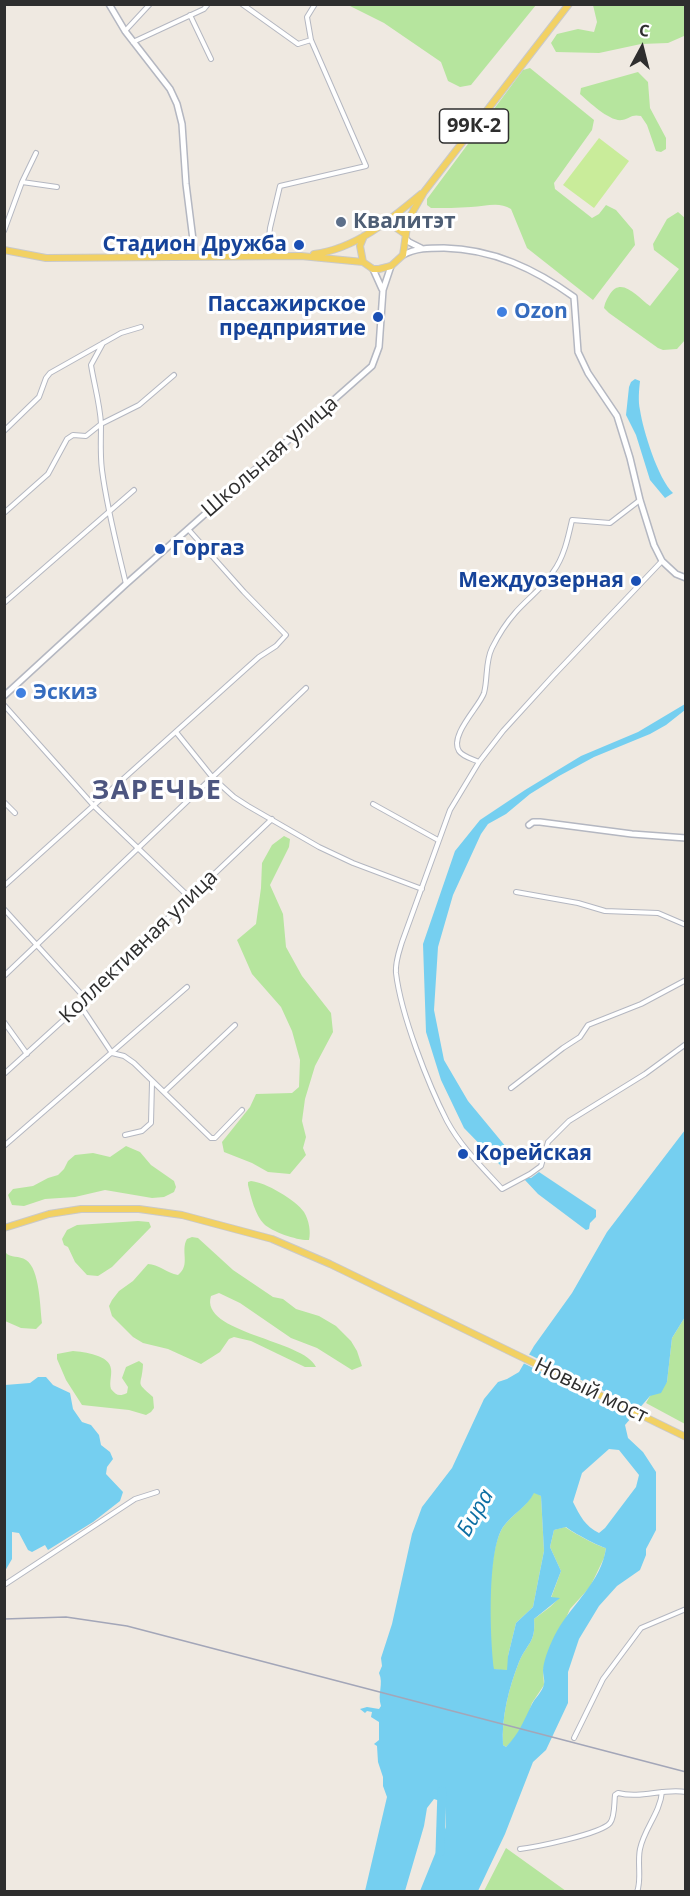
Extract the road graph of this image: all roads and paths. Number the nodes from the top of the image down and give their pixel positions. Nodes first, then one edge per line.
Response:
1 (108, 4) edge
2 (150, 4) edge
3 (208, 4) edge
4 (242, 4) edge
5 (315, 4) edge
6 (568, 4) edge
7 (190, 15) junction
8 (125, 31) junction
9 (311, 40) junction
10 (133, 42) junction
11 (211, 59) dead end
12 (36, 153) dead end
13 (22, 182) junction
14 (57, 187) dead end
15 (424, 192) junction
16 (381, 226) junction
17 (4, 231) edge
18 (364, 236) junction
19 (406, 237) junction
20 (423, 248) junction
21 (4, 250) edge
22 (403, 255) junction
23 (195, 256) junction
24 (267, 256) junction
25 (301, 256) junction
26 (363, 262) junction
27 (391, 266) junction
28 (373, 269) junction
29 (382, 290) junction
30 (141, 327) dead end
31 (103, 343) junction
32 (174, 375) dead end
33 (100, 424) junction
34 (4, 431) edge
35 (134, 490) dead end
36 (639, 500) junction
37 (109, 511) junction
38 (4, 513) edge
39 (188, 529) junction
40 (662, 561) junction
41 (686, 578) edge
42 (126, 584) junction
43 (4, 603) edge
44 (306, 687) dead end
45 (4, 696) edge
46 (4, 705) edge
47 (176, 732) junction
48 (479, 762) junction
49 (213, 778) junction
50 (4, 802) edge
51 (373, 804) dead end
52 (94, 806) junction
53 (15, 813) dead end
54 (272, 819) junction
55 (529, 825) dead end
56 (686, 838) edge
57 (438, 840) junction
58 (138, 848) junction
59 (4, 886) edge
60 (422, 889) junction
61 (516, 892) dead end
62 (189, 897) junction
63 (4, 909) edge
64 (686, 925) edge
65 (38, 945) junction
66 (4, 976) edge
67 (686, 980) edge
68 (187, 987) dead end
69 (84, 998) junction
70 (80, 1005) junction
71 (4, 1022) edge
72 (235, 1025) dead end
73 (686, 1044) edge
74 (112, 1053) junction
75 (27, 1054) junction
76 (4, 1074) edge
77 (152, 1082) junction
78 (511, 1088) dead end
79 (164, 1092) junction
80 (242, 1110) dead end
81 (125, 1136) dead end
82 (4, 1146) edge
83 (4, 1228) edge
84 (686, 1437) edge
85 (157, 1492) dead end
86 (4, 1585) edge
87 (686, 1609) edge
88 (574, 1738) dead end
89 (662, 1792) junction
90 (686, 1792) edge
91 (520, 1849) dead end
92 (637, 1892) edge

1 - 8 main road
2 - 8 street
3 - 7 street
4 - 9 street
5 - 9 street
6 - 15 main road, 99К-2
7 - 10 street
7 - 11 street
8 - 10 main road
9 - 24 street
10 - 23 main road
12 - 13 street
13 - 14 street
13 - 17 street
15 - 16 main road, 99К-2
15 - 19 main road, 99К-2
16 - 18 main road, 99К-2
16 - 19 main road
18 - 25 main road, 99К-2
18 - 26 main road
19 - 20 main road
19 - 22 main road, 99К-2
20 - 22 main road
20 - 36 main road
21 - 23 main road, 99К-2
22 - 27 main road
23 - 24 main road, 99К-2
24 - 25 main road, 99К-2
25 - 26 main road, 99К-2
26 - 28 main road, 99К-2
27 - 28 main road
27 - 29 main road
28 - 29 main road
29 - 39 main road, Школьная улица
30 - 31 street
31 - 33 street
31 - 34 street
32 - 33 street
33 - 37 street
33 - 38 street
35 - 37 street
36 - 40 main road
36 - 48 street
37 - 42 street
37 - 43 street
39 - 42 main road, Школьная улица
39 - 47 street
40 - 41 main road
40 - 48 street
42 - 45 main road, Школьная улица
44 - 49 street
46 - 52 street
47 - 49 street
47 - 52 street
48 - 57 street
49 - 54 street
49 - 58 street
50 - 53 street
51 - 57 street
52 - 58 street
52 - 59 street
54 - 60 street
54 - 62 street, Коллективная улица
55 - 56 main road
57 - 60 street
58 - 62 street
58 - 65 street
60 - 73 street
61 - 64 street
62 - 69 street, Коллективная улица
63 - 65 street
65 - 66 street
65 - 69 street
67 - 78 street
68 - 74 street
69 - 70 street, Коллективная улица
70 - 74 street
70 - 75 street, Коллективная улица
71 - 75 street
72 - 79 street
74 - 77 street
74 - 82 street
75 - 76 street, Коллективная улица
77 - 79 street
77 - 81 street
79 - 80 street
83 - 84 main road, Новый мост
85 - 86 street
87 - 88 street
89 - 90 street
89 - 91 street
89 - 92 street

